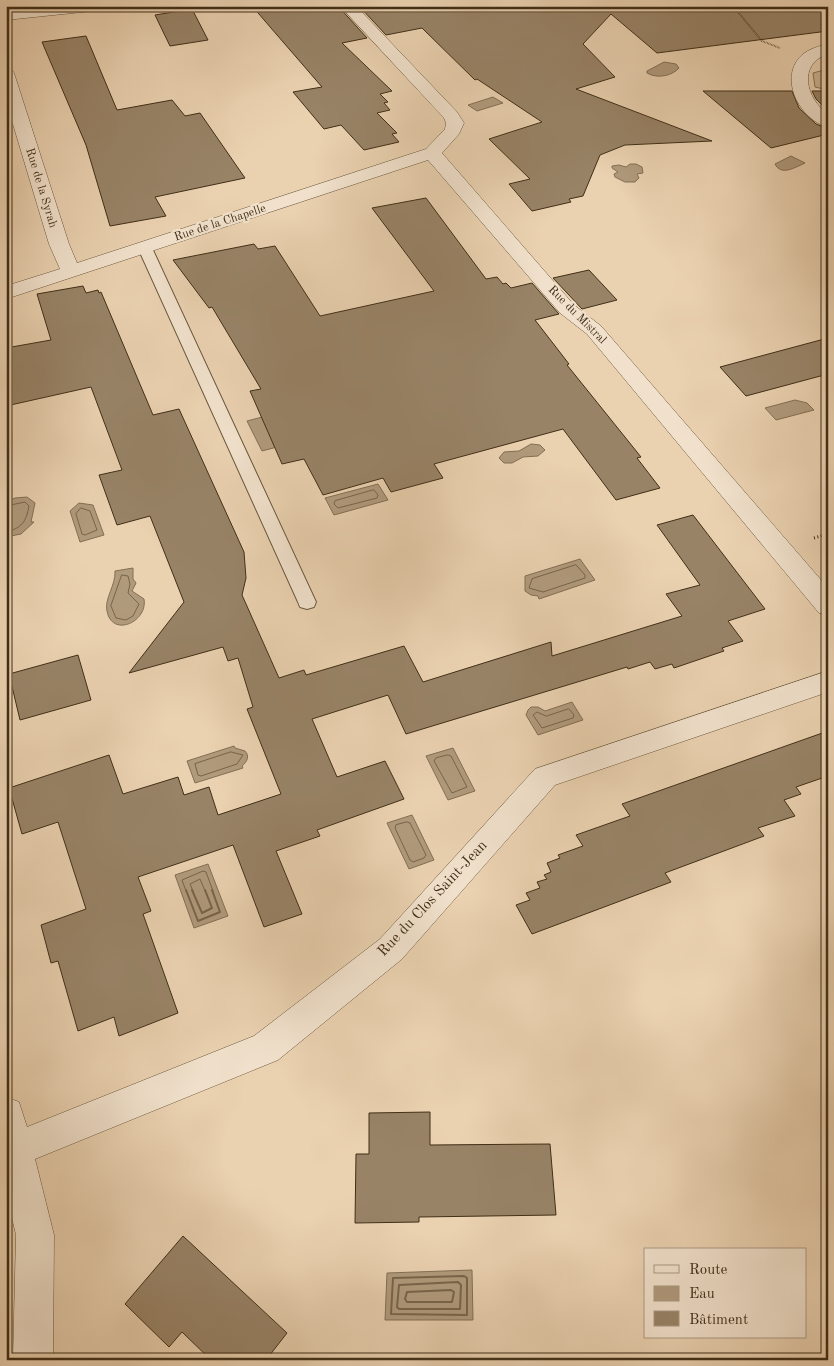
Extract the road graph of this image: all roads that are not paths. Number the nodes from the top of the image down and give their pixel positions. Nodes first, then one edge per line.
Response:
1 (92, 6) edge
2 (347, 6) edge
3 (6, 15) edge
4 (828, 48) edge
5 (6, 74) edge
6 (828, 122) edge
7 (432, 153) junction
8 (145, 248) junction
9 (71, 272) junction
10 (6, 293) edge
11 (307, 602) dead end
12 (828, 606) edge
13 (828, 681) edge
14 (6, 1114) edge
15 (16, 1149) junction
16 (33, 1360) edge

1 - 3 street
2 - 7 street
4 - 6 street
5 - 9 street, Rue de la Syrah
7 - 8 street, Rue de la Chapelle
7 - 12 street, Rue du Mistral
8 - 9 street, Rue de la Chapelle
8 - 11 lane
9 - 10 street, Rue de la Chapelle
13 - 15 street, Rue du Clos Saint-Jean
14 - 15 street
15 - 16 street

